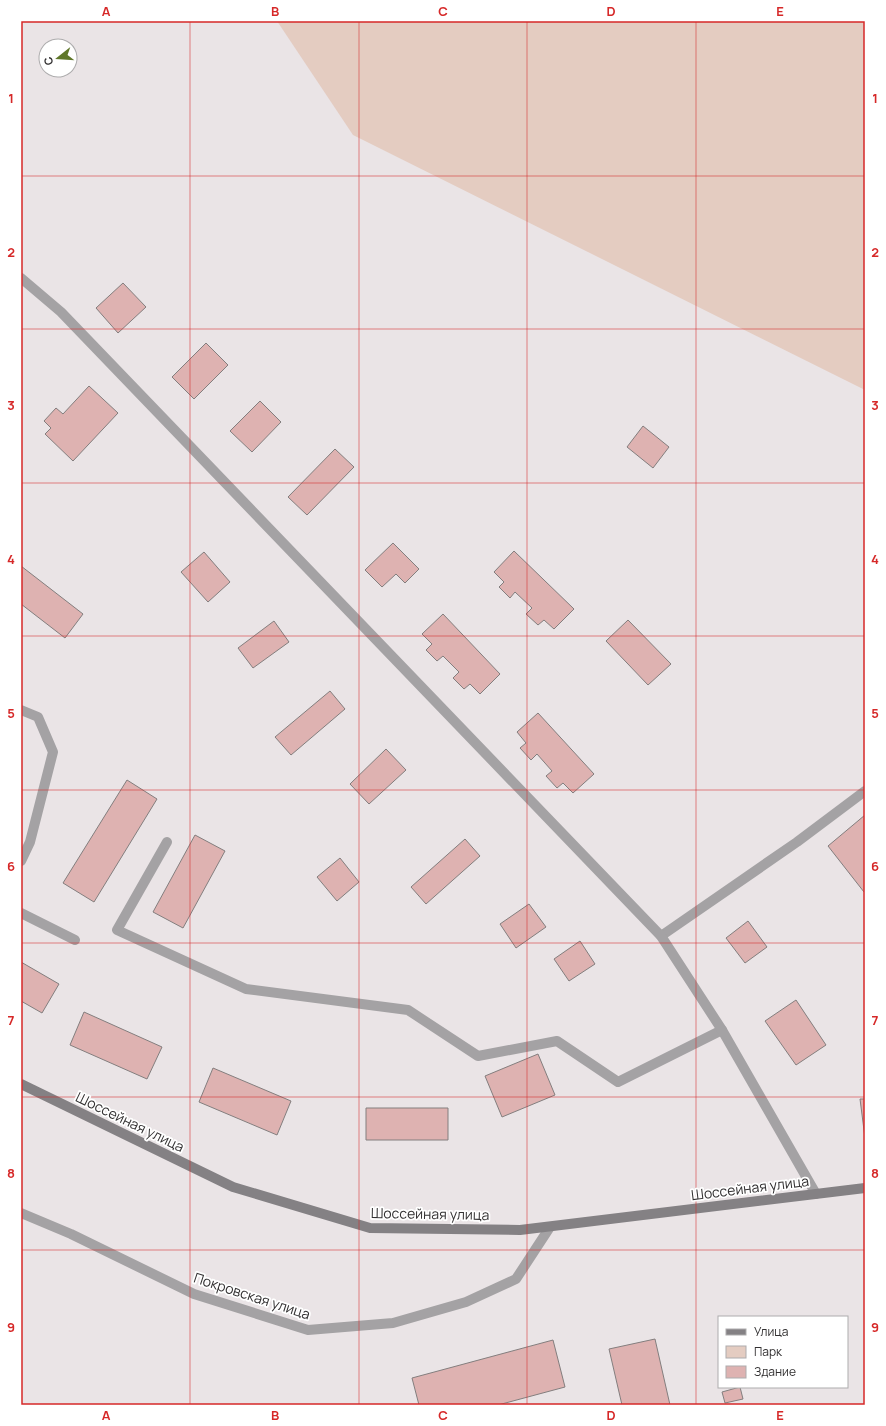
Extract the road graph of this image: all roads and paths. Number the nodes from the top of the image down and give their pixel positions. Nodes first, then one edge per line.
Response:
1 (21, 278) edge
2 (21, 710) edge
3 (865, 791) edge
4 (167, 842) dead end
5 (21, 861) edge
6 (21, 913) edge
7 (661, 936) junction
8 (75, 940) dead end
9 (722, 1030) junction
10 (21, 1084) edge
11 (865, 1188) edge
12 (816, 1194) junction
13 (21, 1213) edge
14 (550, 1227) junction

1 - 7 street
2 - 5 street
3 - 7 street
4 - 9 street
6 - 8 street
7 - 9 street
9 - 12 street
10 - 14 main road, Шоссейная улица
11 - 12 main road, Шоссейная улица
12 - 14 main road, Шоссейная улица
13 - 14 street, Покровская улица

